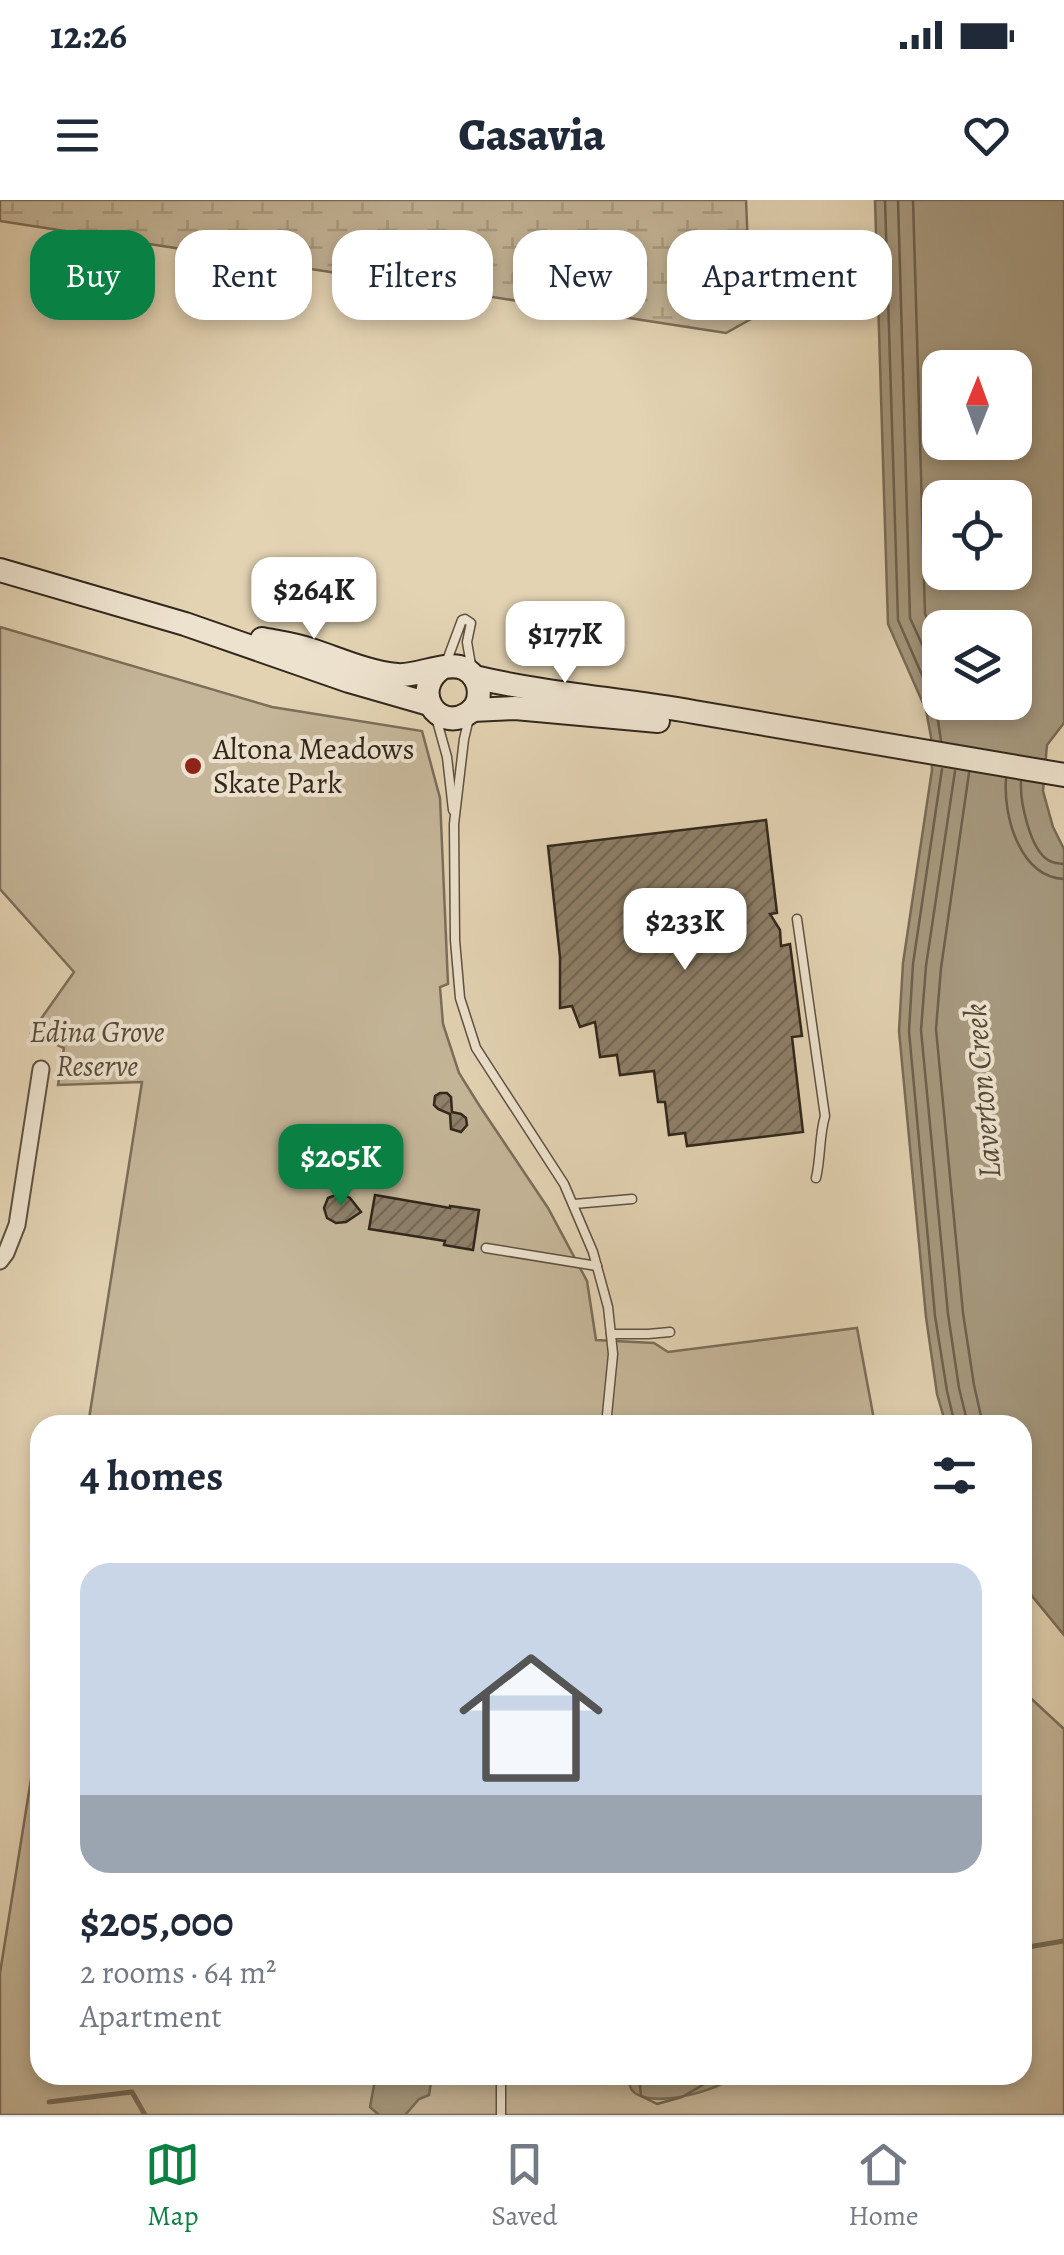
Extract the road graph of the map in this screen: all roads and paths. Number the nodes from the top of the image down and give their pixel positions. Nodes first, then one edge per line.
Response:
1 (0, 570) edge
2 (185, 624) junction
3 (443, 668) junction
4 (473, 676) junction
5 (431, 706) junction
6 (472, 711) junction
7 (815, 734) junction
8 (1064, 775) edge
9 (454, 824) junction
10 (797, 919) dead end
11 (41, 1069) dead end
12 (816, 1178) dead end
13 (632, 1199) dead end
14 (574, 1204) junction
15 (486, 1248) dead end
16 (0, 1261) edge
17 (597, 1266) junction
18 (670, 1332) dead end
19 (611, 1334) junction
20 (607, 1415) edge
21 (501, 2085) edge
22 (501, 2115) edge

1 - 2 main road
2 - 3 main road
2 - 5 main road
3 - 4 main road
3 - 4 lane
3 - 5 main road
4 - 6 main road
4 - 7 main road
5 - 6 main road
5 - 9 lane
6 - 7 main road
6 - 9 lane
7 - 8 main road
9 - 14 lane
10 - 12 lane
11 - 16 street
13 - 14 lane
14 - 17 lane
15 - 17 lane
17 - 19 lane
18 - 19 lane
19 - 20 lane
21 - 22 lane

